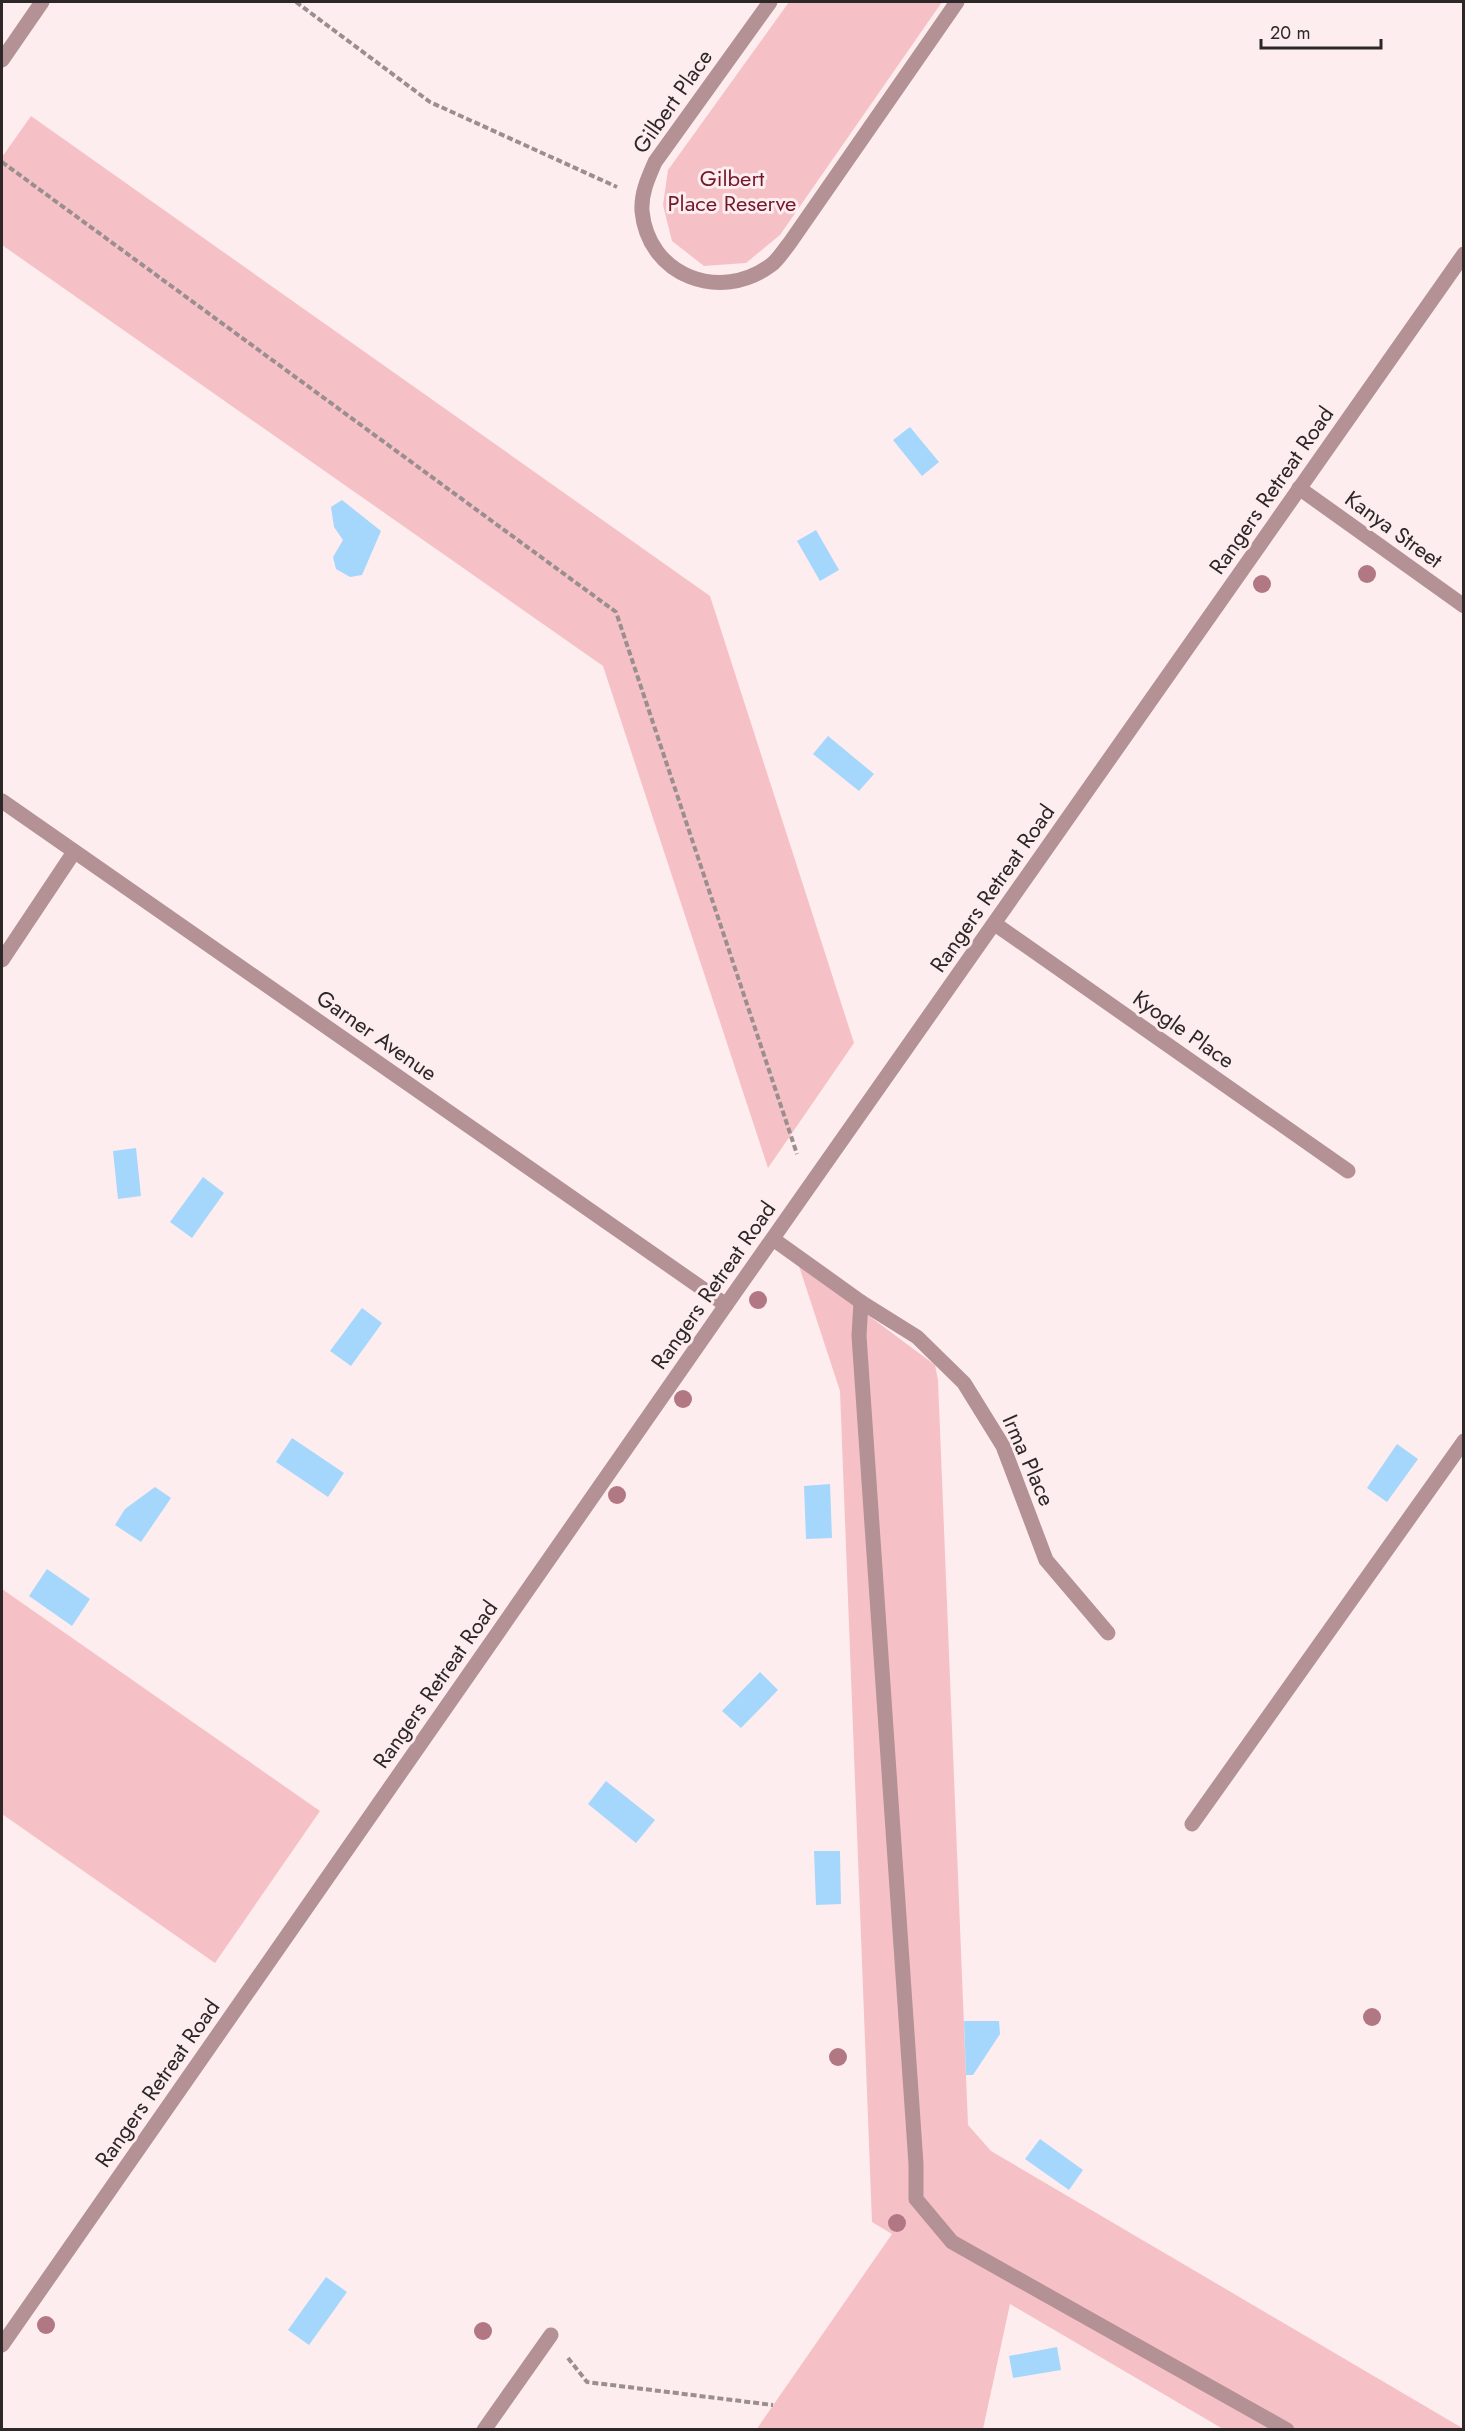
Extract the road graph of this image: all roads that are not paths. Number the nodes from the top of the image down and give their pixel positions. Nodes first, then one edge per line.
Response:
1 (42, 2) edge
2 (770, 2) edge
3 (957, 2) edge
4 (2, 60) edge
5 (1464, 254) edge
6 (1299, 488) junction
7 (1464, 606) edge
8 (2, 801) edge
9 (74, 852) junction
10 (995, 924) junction
11 (2, 960) edge
12 (1348, 1171) dead end
13 (773, 1239) junction
14 (861, 1302) junction
15 (726, 1305) junction
16 (1464, 1441) edge
17 (1108, 1633) dead end
18 (1192, 1824) dead end
19 (550, 2335) road end
20 (2, 2345) edge
21 (484, 2430) edge
22 (1287, 2430) edge

1 - 4 street
2 - 3 street, Gilbert Place
5 - 6 street, Rangers Retreat Road
6 - 7 street, Kanya Street
6 - 10 street, Rangers Retreat Road
8 - 9 street, Garner Avenue
9 - 11 street
9 - 15 street, Garner Avenue
10 - 12 street, Kyogle Place
10 - 13 street, Rangers Retreat Road
13 - 14 street, Irma Place
13 - 15 street, Rangers Retreat Road
14 - 17 street, Irma Place
14 - 22 street
15 - 20 street, Rangers Retreat Road
16 - 18 street
19 - 21 street

